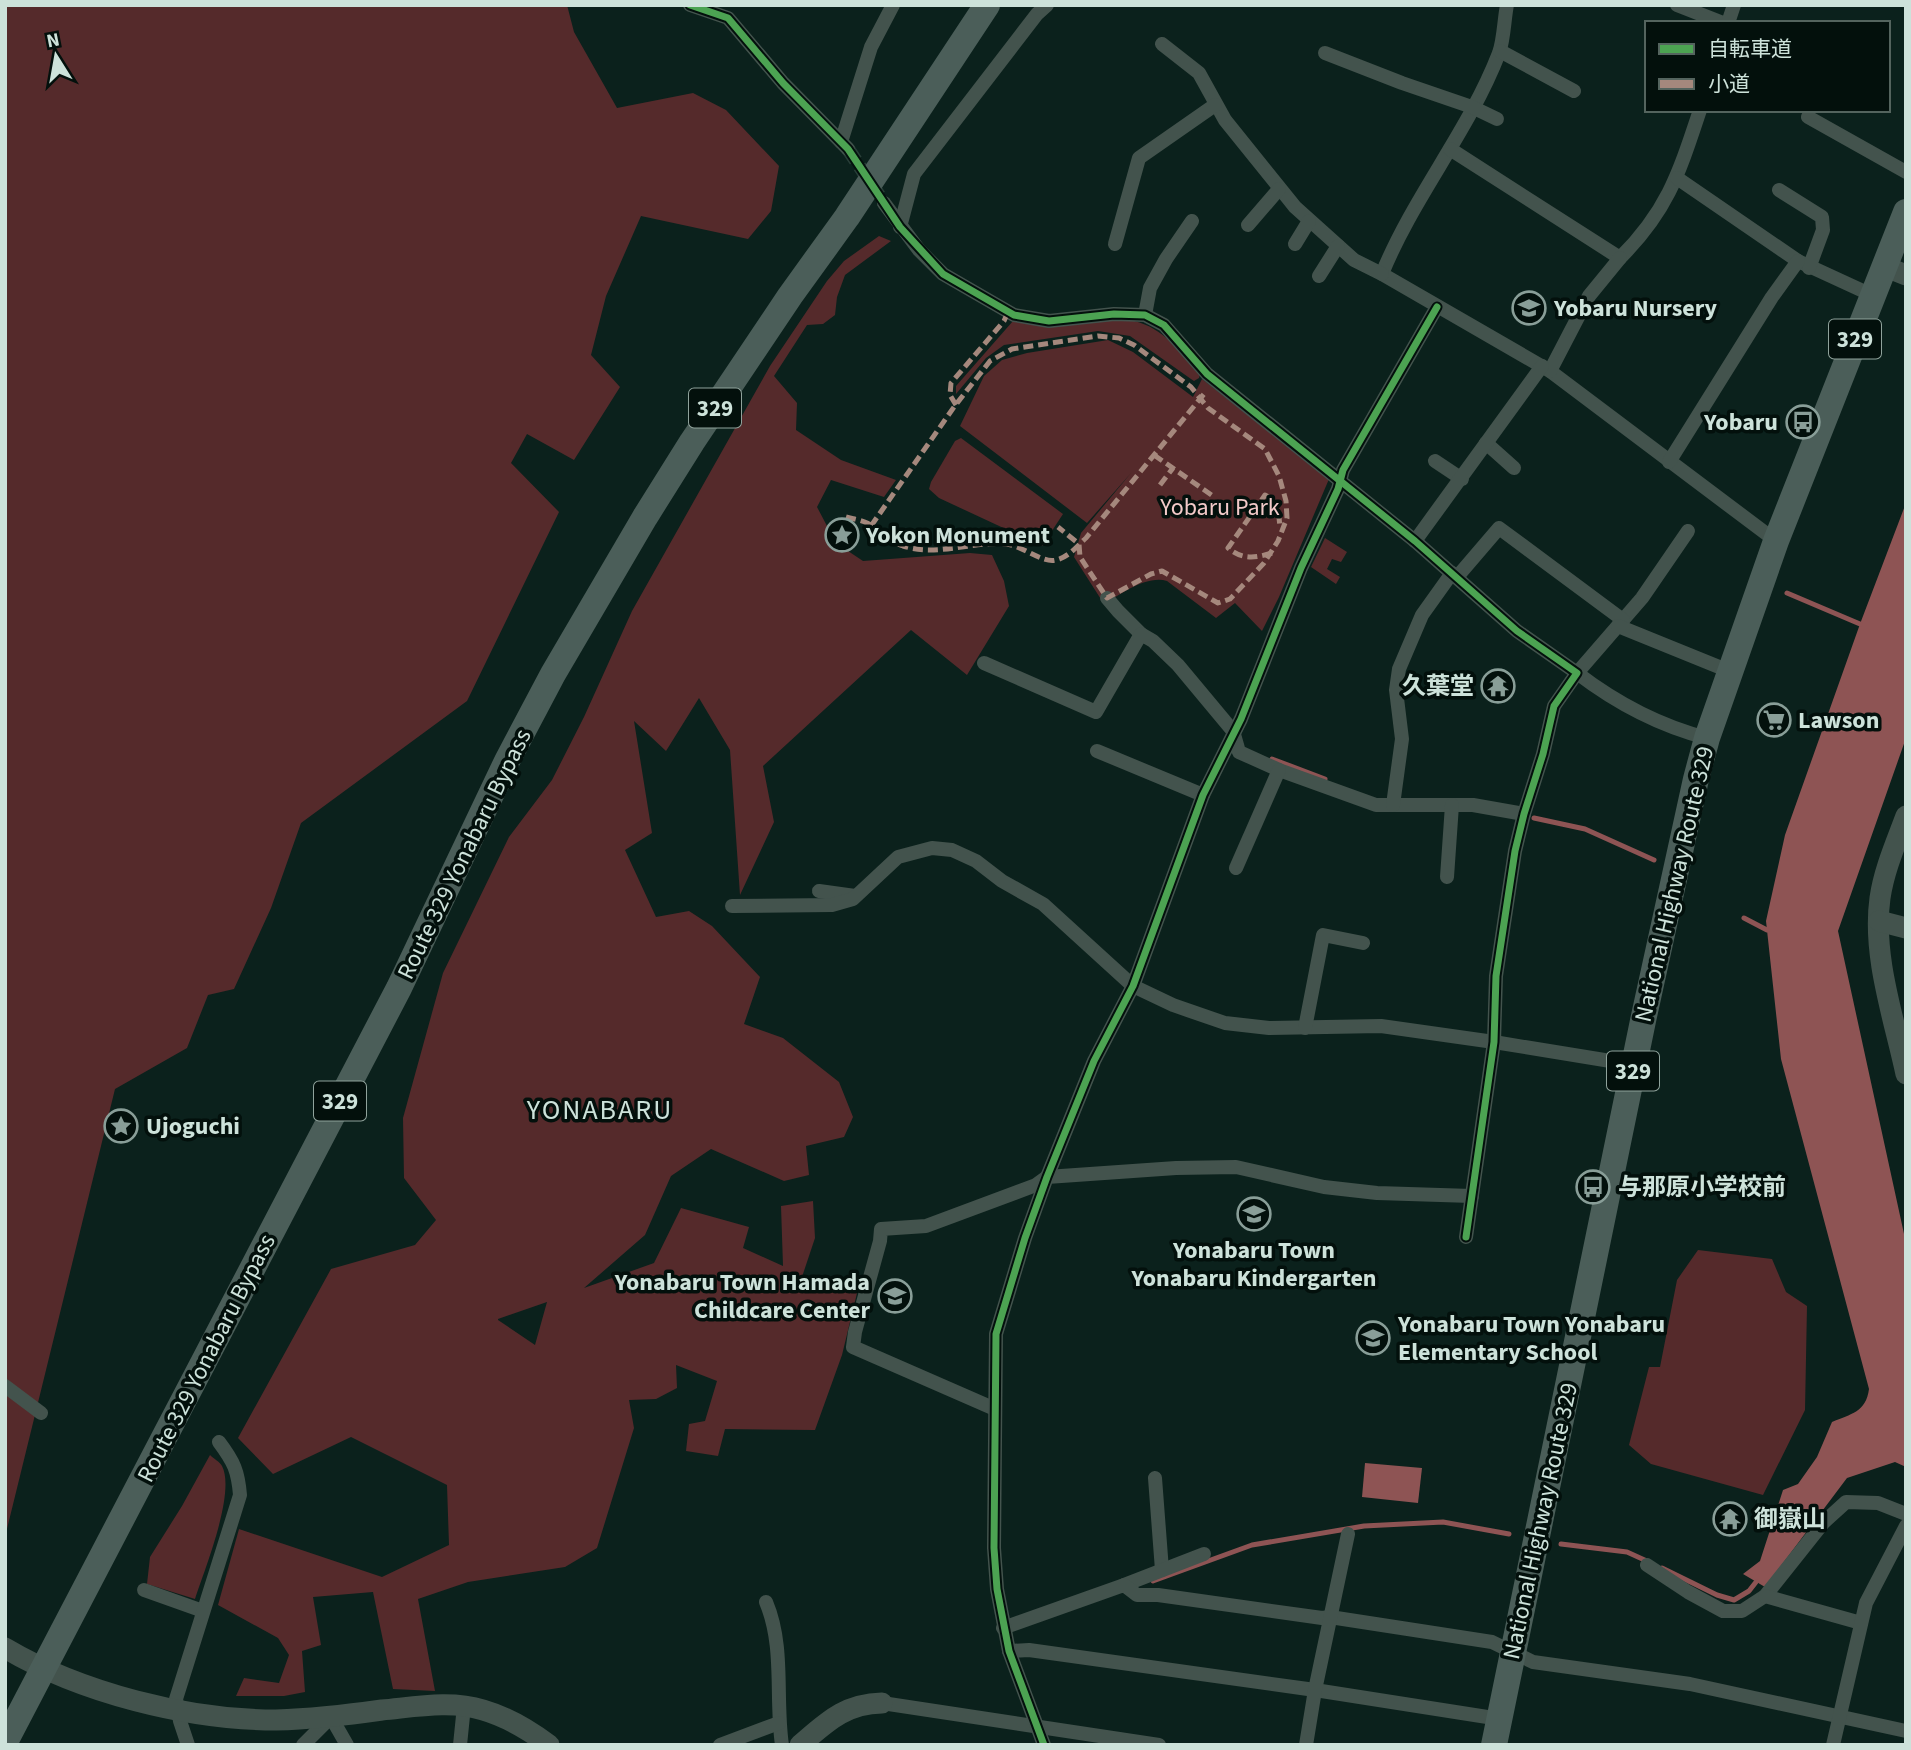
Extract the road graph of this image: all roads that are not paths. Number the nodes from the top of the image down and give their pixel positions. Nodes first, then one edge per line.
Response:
1 (690, 5) edge
2 (893, 5) edge
3 (987, 5) edge
4 (1047, 5) edge
5 (1507, 5) edge
6 (1677, 5) edge
7 (1730, 19) edge
8 (1161, 44) dead end
9 (1500, 51) junction
10 (1325, 53) dead end
11 (1574, 91) dead end
12 (1215, 105) junction
13 (1472, 107) junction
14 (1699, 112) edge
15 (1808, 117) dead end
16 (1497, 119) dead end
17 (1450, 149) junction
18 (1906, 172) edge
19 (1677, 178) junction
20 (1279, 189) junction
21 (1779, 190) dead end
22 (884, 203) tunnel mouth
23 (1906, 212) edge
24 (1192, 221) dead end
25 (1309, 221) junction
26 (1248, 225) dead end
27 (900, 227) junction
28 (1115, 244) dead end
29 (1295, 244) dead end
30 (1338, 246) junction
31 (1620, 258) junction
32 (1804, 265) junction
33 (1896, 271) edge
34 (1382, 274) junction
35 (1319, 276) dead end
36 (1874, 296) junction
37 (1437, 307) junction
38 (1145, 315) junction
39 (1546, 369) junction
40 (1486, 443) junction
41 (1435, 461) dead end
42 (1670, 462) junction
43 (1514, 468) dead end
44 (1462, 479) junction
45 (1339, 481) junction
46 (1688, 531) dead end
47 (1415, 541) junction
48 (1776, 541) junction
49 (1454, 575) junction
50 (1107, 597) dead end
51 (1621, 623) junction
52 (1141, 634) junction
53 (984, 663) dead end
54 (1729, 671) junction
55 (1577, 673) junction
56 (1233, 731) junction
57 (1707, 738) junction
58 (1097, 751) dead end
59 (1279, 770) junction
60 (1203, 795) junction
61 (1393, 805) junction
62 (1452, 805) junction
63 (1524, 814) junction
64 (1906, 816) edge
65 (1236, 868) dead end
66 (1447, 877) dead end
67 (819, 891) dead end
68 (857, 896) junction
69 (732, 906) dead end
70 (1879, 921) junction
71 (1906, 928) edge
72 (1363, 943) dead end
73 (1133, 986) junction
74 (1305, 1028) junction
75 (1494, 1042) junction
76 (1634, 1065) junction
77 (1906, 1074) edge
78 (1047, 1177) junction
79 (1472, 1196) junction
80 (1466, 1237) dead end
81 (5, 1386) edge
82 (995, 1409) junction
83 (41, 1413) dead end
84 (219, 1443) dead end
85 (1155, 1478) dead end
86 (1906, 1514) edge
87 (1906, 1526) edge
88 (1348, 1534) dead end
89 (1204, 1554) dead end
90 (1647, 1565) dead end
91 (1162, 1570) junction
92 (1124, 1585) junction
93 (144, 1590) dead end
94 (1765, 1595) junction
95 (766, 1602) dead end
96 (203, 1611) junction
97 (1331, 1617) junction
98 (1861, 1623) junction
99 (1003, 1628) junction
100 (5, 1648) edge
101 (1009, 1651) junction
102 (1513, 1653) junction
103 (43, 1668) junction
104 (1315, 1690) junction
105 (882, 1703) joint
106 (464, 1706) junction
107 (178, 1710) junction
108 (331, 1717) junction
109 (1838, 1717) junction
110 (779, 1723) junction
111 (1037, 1726) junction
112 (1906, 1731) edge
113 (1497, 1732) edge
114 (5, 1741) edge
115 (188, 1745) edge
116 (303, 1745) edge
117 (348, 1745) edge
118 (460, 1745) edge
119 (549, 1745) edge
120 (720, 1745) edge
121 (782, 1745) edge
122 (800, 1745) edge
123 (1044, 1745) edge
124 (1159, 1745) edge
125 (1306, 1745) edge
126 (1833, 1745) edge

1 - 2 street
3 - 103 highway, Route 329 Yonabaru Bypass / 329
4 - 27 street
5 - 9 street
6 - 7 street
8 - 12 street
9 - 11 street
9 - 13 street
10 - 13 street
12 - 20 street
12 - 28 street
13 - 16 street
13 - 17 street
14 - 19 street
15 - 18 street
17 - 31 street
17 - 34 street
19 - 31 street
19 - 32 street
20 - 25 street
20 - 26 street
21 - 32 street
22 - 27 street
23 - 33 highway, National Highway Route 329 / 329
24 - 38 street
25 - 29 street
25 - 30 street
27 - 38 street
30 - 34 street
30 - 35 street
31 - 39 street
32 - 36 street
32 - 42 street
33 - 36 highway, National Highway Route 329 / 329
34 - 37 street
36 - 48 highway, National Highway Route 329 / 329
37 - 39 street
37 - 45 street
38 - 45 street
39 - 40 street
39 - 42 street
40 - 43 street
40 - 44 street
41 - 44 street
42 - 48 street
44 - 47 street
45 - 47 street
45 - 56 street
46 - 51 street
47 - 49 street
48 - 54 highway, National Highway Route 329 / 329
49 - 51 street
49 - 55 street
49 - 61 street
50 - 52 street
51 - 54 street
51 - 55 street
52 - 53 street
52 - 56 street
54 - 57 highway, National Highway Route 329 / 329
55 - 57 street
55 - 63 street
56 - 59 street
56 - 60 street
57 - 76 highway, National Highway Route 329 / 329
58 - 60 street
59 - 61 street
59 - 65 street
60 - 73 street
61 - 62 street
62 - 63 street
62 - 66 street
63 - 75 street
64 - 70 street
67 - 68 street
68 - 69 street
68 - 73 street
70 - 71 street
70 - 77 street
72 - 74 street
73 - 74 street
73 - 78 street
74 - 75 street
75 - 76 street
75 - 79 street
76 - 102 highway, National Highway Route 329 / 329
78 - 79 street
78 - 82 street
78 - 82 street
79 - 80 street
81 - 83 street
82 - 99 street
84 - 96 street
85 - 91 street
86 - 94 street
87 - 98 street
88 - 97 street
89 - 91 street
90 - 94 street
91 - 92 street
92 - 97 street
92 - 99 street
93 - 96 street
94 - 98 street
95 - 110 street
96 - 107 street
97 - 102 street
97 - 104 street
98 - 109 street
99 - 101 street
100 - 103 street
101 - 104 street
101 - 111 street
102 - 109 street
102 - 113 highway, National Highway Route 329 / 329
103 - 107 street
103 - 114 highway, Route 329 Yonabaru Bypass / 329
104 - 113 street
104 - 125 street
105 - 111 street
105 - 122 street
106 - 108 street
106 - 118 street
106 - 119 street
107 - 108 street
107 - 115 street
108 - 116 street
108 - 117 street
109 - 112 street
109 - 126 street
110 - 120 street
110 - 121 street
111 - 123 street
111 - 124 street

